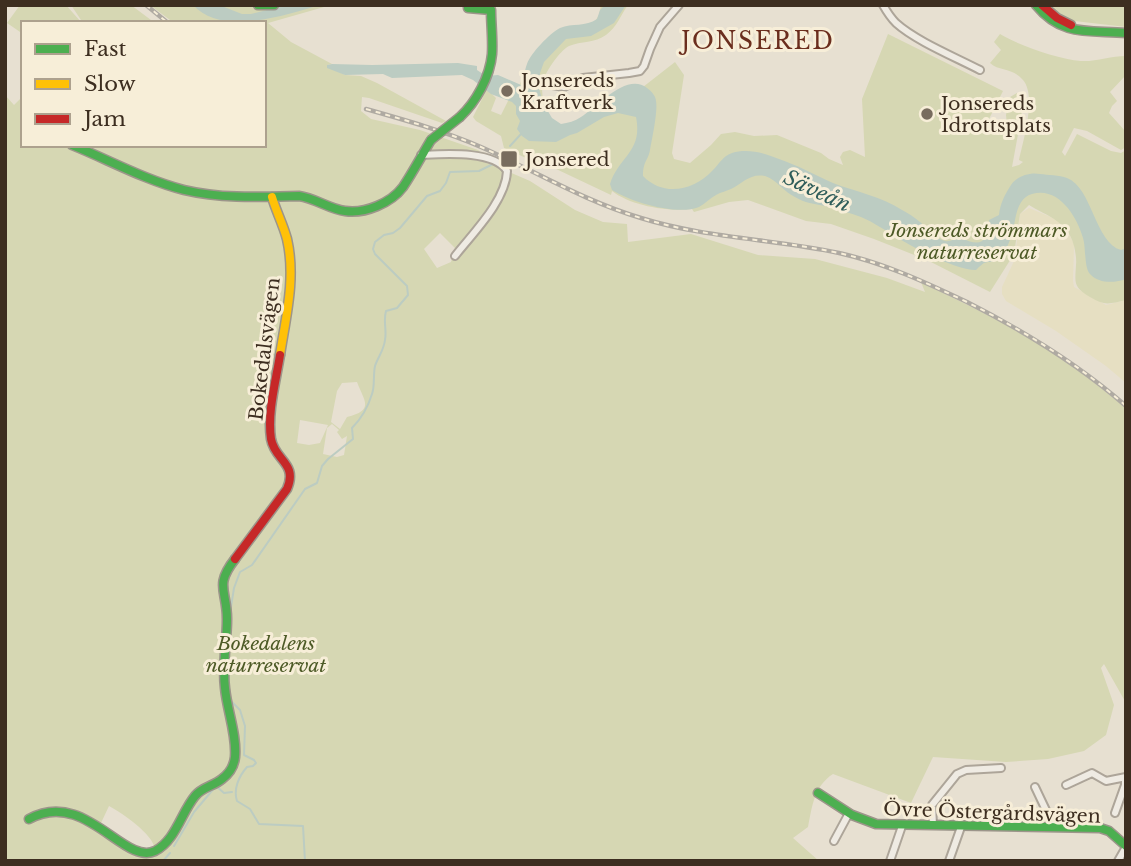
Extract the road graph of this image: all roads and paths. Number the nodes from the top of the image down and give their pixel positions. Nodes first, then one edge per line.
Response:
1 (258, 5) edge
2 (274, 5) edge
3 (468, 5) edge
4 (679, 5) edge
5 (883, 5) edge
6 (1036, 5) edge
7 (1042, 5) edge
8 (1084, 30) junction
9 (1126, 33) edge
10 (979, 70) dead end
11 (541, 83) dead end
12 (77, 147) edge
13 (421, 155) junction
14 (272, 197) junction
15 (455, 256) dead end
16 (1001, 768) dead end
17 (1125, 778) edge
18 (1066, 785) dead end
19 (1035, 787) dead end
20 (818, 793) dead end
21 (1115, 813) dead end
22 (848, 814) junction
23 (29, 819) dead end
24 (933, 825) junction
25 (902, 826) junction
26 (961, 827) junction
27 (1054, 827) junction
28 (834, 841) dead end
29 (1126, 846) edge
30 (890, 861) edge
31 (949, 861) edge
32 (1118, 861) edge

1 - 2 street
3 - 13 street, bridge
4 - 11 street
5 - 10 street
6 - 8 street
7 - 8 street
8 - 9 street
12 - 14 street
13 - 14 street
13 - 15 street
14 - 23 street, Bokedalsvägen
16 - 24 street
17 - 18 street
17 - 21 street
19 - 27 street
20 - 22 street, Övre Östergårdsvägen
22 - 25 street, Övre Östergårdsvägen
22 - 28 street
24 - 25 street, Övre Östergårdsvägen
24 - 26 street, Övre Östergårdsvägen
25 - 30 street
26 - 27 street, Övre Östergårdsvägen
26 - 31 street
27 - 29 street, Övre Östergårdsvägen
29 - 32 street

